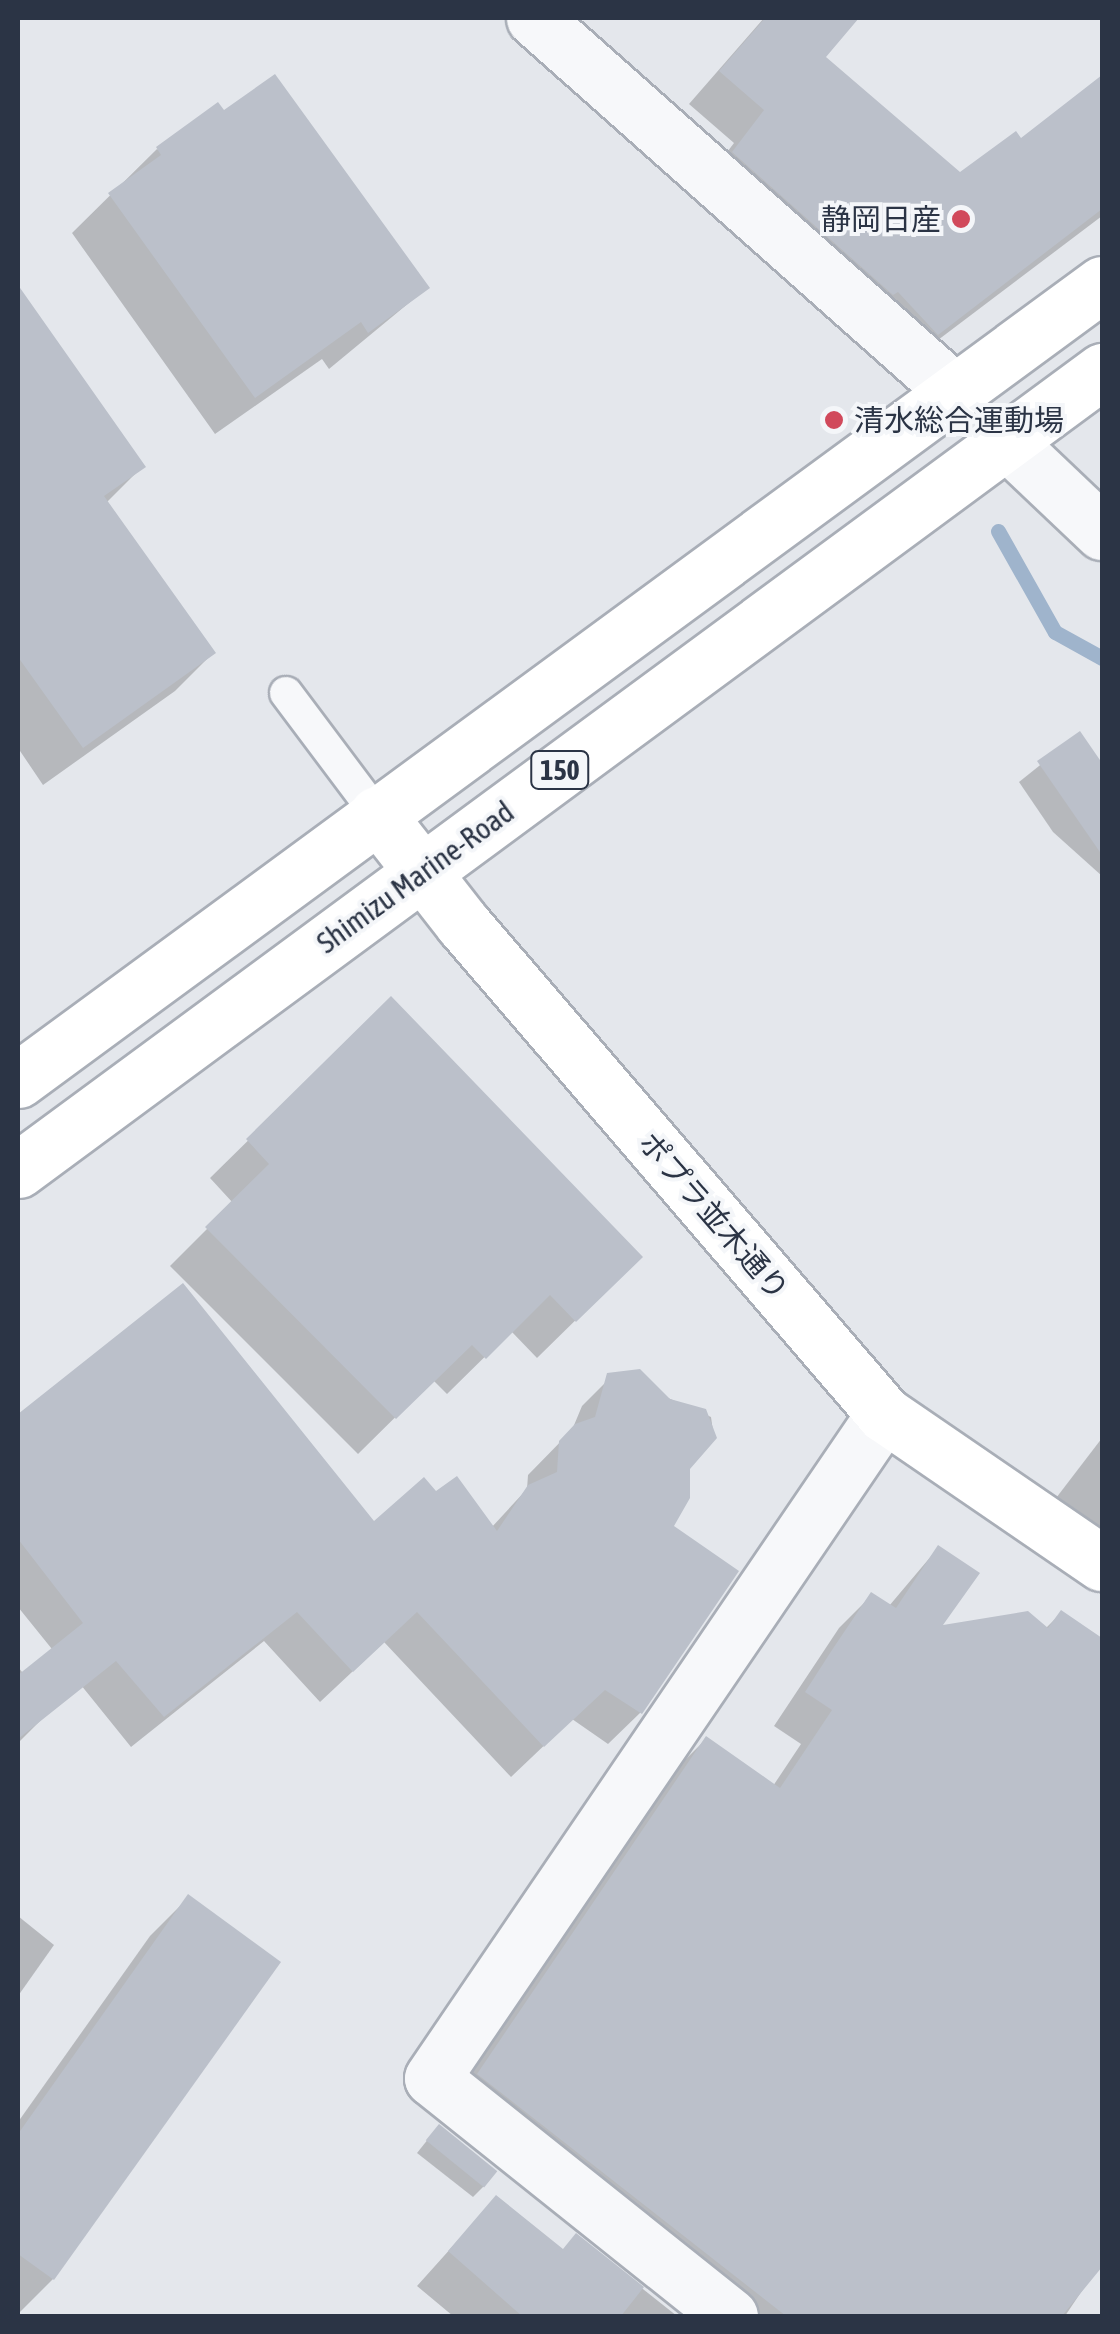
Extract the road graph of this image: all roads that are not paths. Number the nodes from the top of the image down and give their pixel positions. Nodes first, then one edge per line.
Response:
1 (534, 18) edge
2 (1102, 284) edge
3 (1102, 372) edge
4 (955, 392) junction
5 (1007, 442) junction
6 (1102, 532) edge
7 (286, 693) dead end
8 (376, 814) junction
9 (420, 872) junction
10 (18, 1080) edge
11 (18, 1170) edge
12 (884, 1414) junction
13 (1102, 1562) edge
14 (730, 2316) edge

1 - 4 street
2 - 4 main road, 150
3 - 5 main road, Shimizu Marine-Road / 150
4 - 8 main road, 150
5 - 6 street
5 - 9 main road, Shimizu Marine-Road / 150
7 - 8 lane
8 - 9 main road, ポプラ並木通り
8 - 10 main road, 150
9 - 11 main road, Shimizu Marine-Road / 150
9 - 12 main road, ポプラ並木通り
12 - 13 main road, ポプラ並木通り
12 - 14 street

